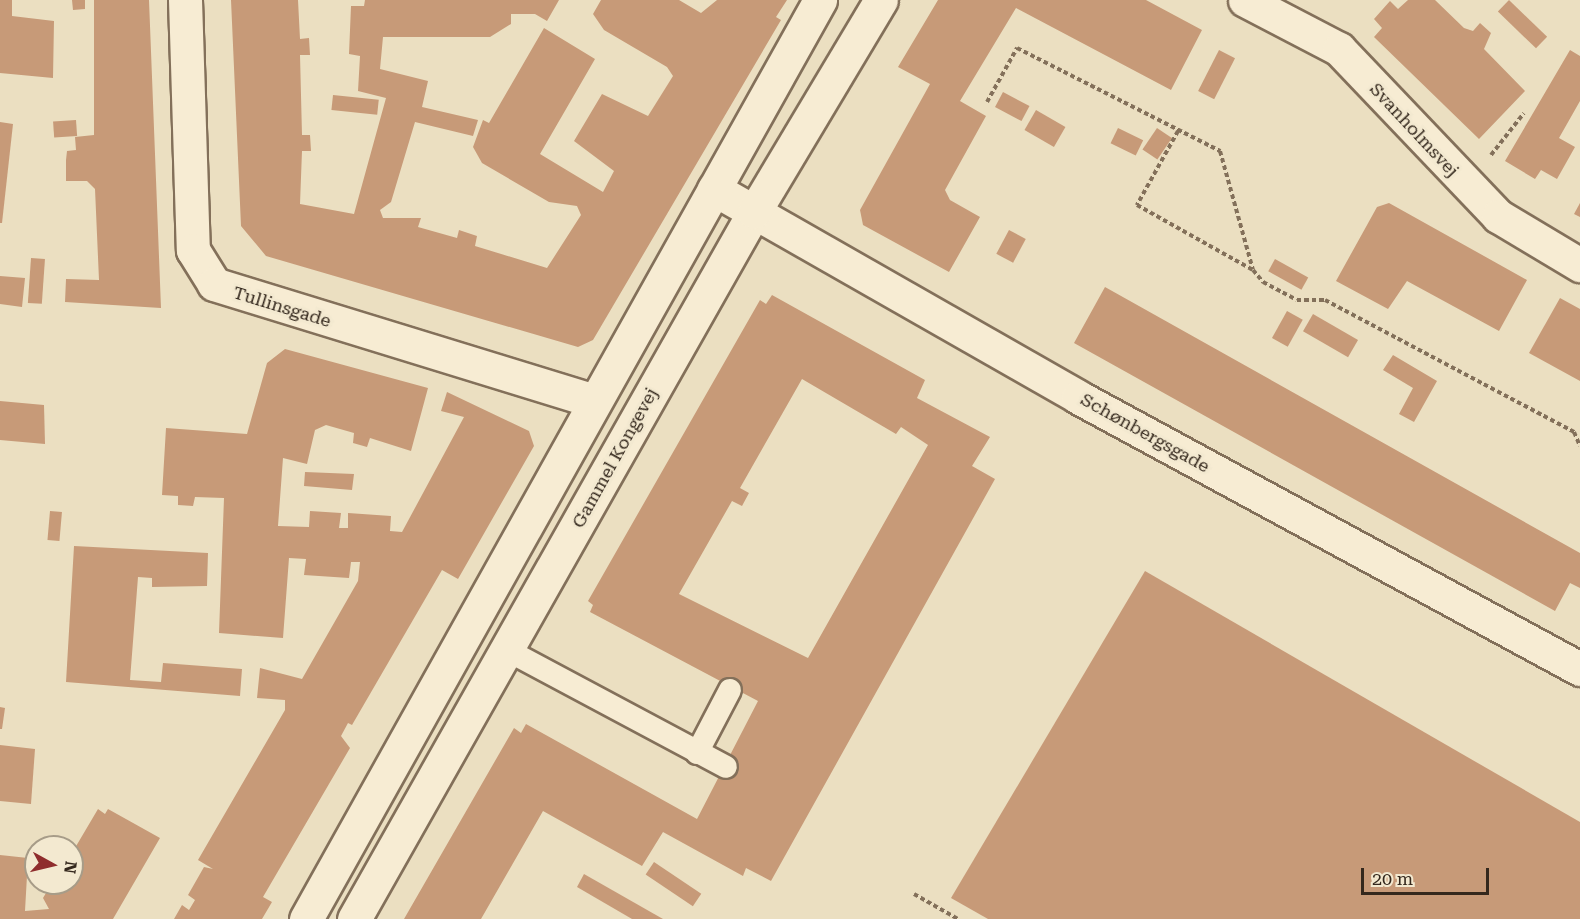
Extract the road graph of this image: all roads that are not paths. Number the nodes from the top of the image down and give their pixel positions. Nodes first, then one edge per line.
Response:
1 (185, 0) edge
2 (820, 0) edge
3 (881, 0) edge
4 (1245, 0) edge
5 (714, 189) junction
6 (754, 212) junction
7 (1580, 265) edge
8 (594, 401) junction
9 (507, 650) junction
10 (1580, 669) edge
11 (730, 690) dead end
12 (697, 753) junction
13 (726, 767) dead end
14 (306, 919) edge
15 (354, 919) edge

1 - 8 street, Tullinsgade
2 - 5 street
3 - 6 street, Gammel Kongevej
4 - 7 street, Svanholmsvej
5 - 6 street, Schønbergsgade
5 - 8 street
6 - 9 street, Gammel Kongevej
6 - 10 street, Schønbergsgade
8 - 14 street
9 - 12 lane
9 - 15 street, Gammel Kongevej
11 - 12 lane
12 - 13 lane

